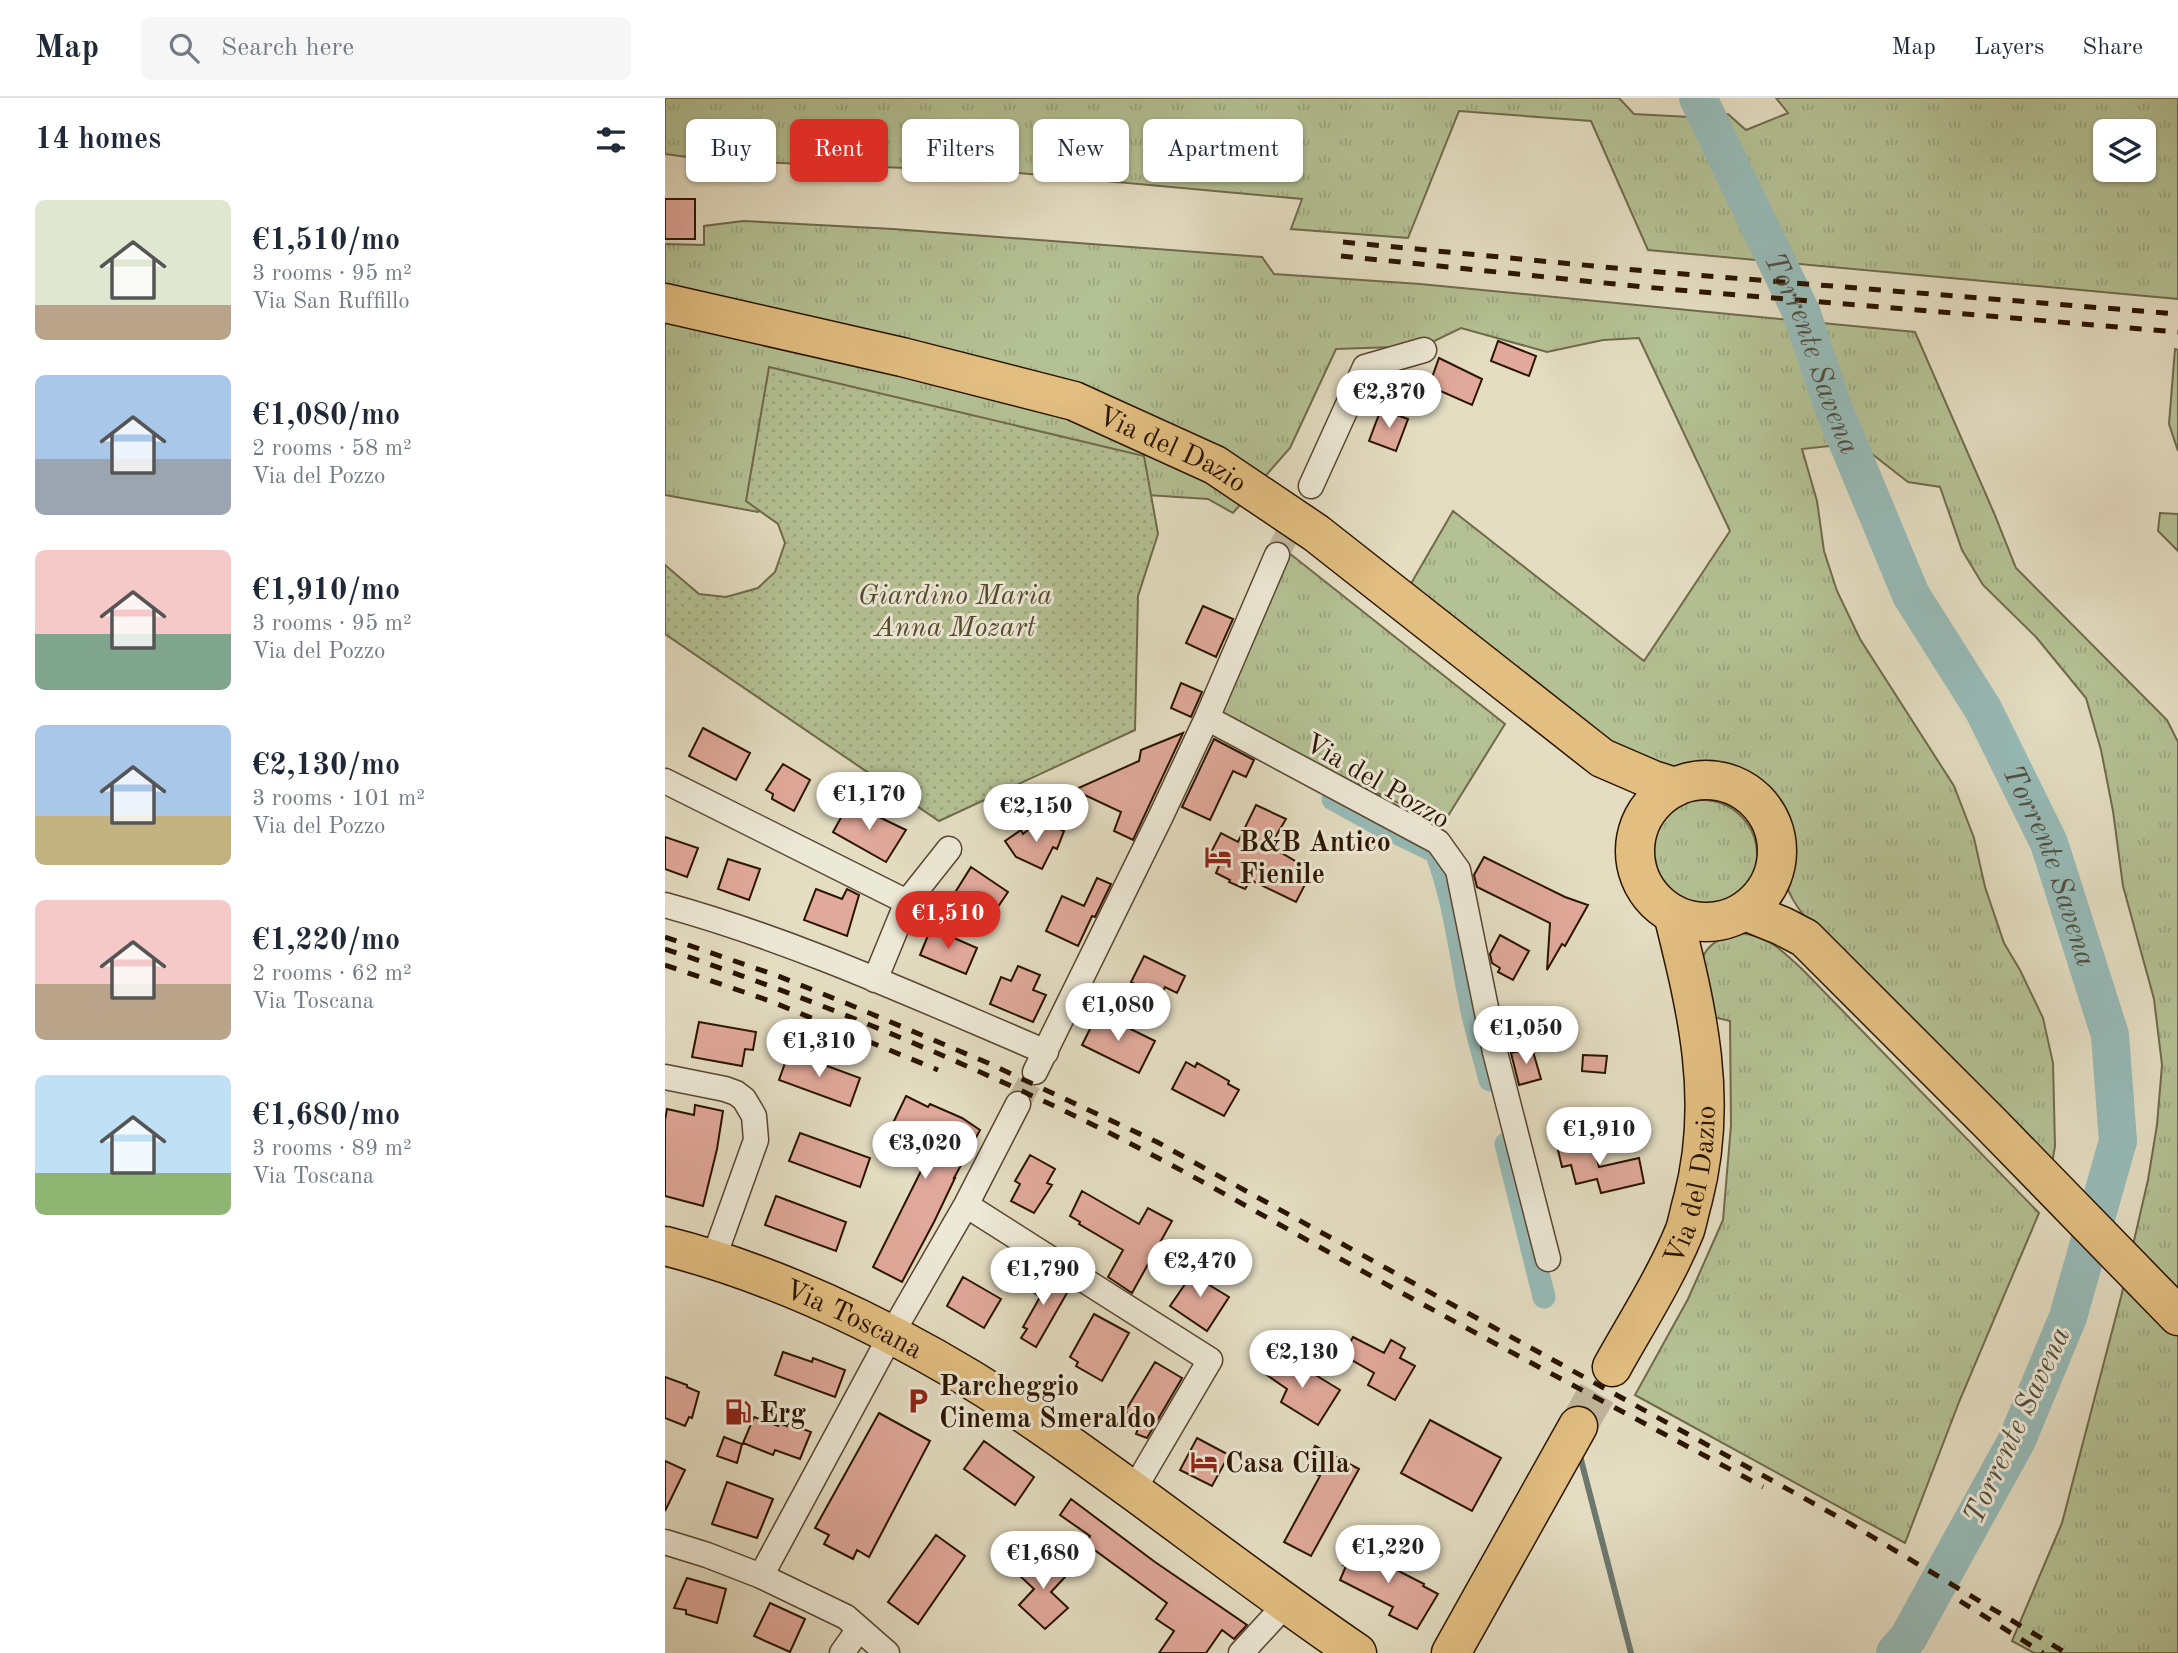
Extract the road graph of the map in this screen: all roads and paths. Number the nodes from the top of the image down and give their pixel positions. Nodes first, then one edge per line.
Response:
1 (665, 303) edge
2 (1424, 350) dead end
3 (1311, 486) tunnel mouth
4 (1277, 555) tunnel mouth
5 (1207, 718) junction
6 (1602, 758) junction
7 (665, 781) edge
8 (1675, 787) junction
9 (1640, 827) junction
10 (949, 849) dead end
11 (1774, 873) junction
12 (665, 905) edge
13 (905, 909) junction
14 (1673, 914) junction
15 (1730, 917) junction
16 (1805, 938) junction
17 (875, 980) junction
18 (1691, 985) junction
19 (665, 1077) edge
20 (1018, 1104) tunnel mouth
21 (966, 1205) junction
22 (665, 1246) edge
23 (1549, 1259) dead end
24 (713, 1260) junction
25 (2178, 1316) edge
26 (891, 1335) junction
27 (1612, 1367) tunnel mouth
28 (1579, 1426) tunnel mouth
29 (1133, 1491) junction
30 (665, 1542) edge
31 (761, 1576) junction
32 (1287, 1604) junction
33 (859, 1629) junction
34 (842, 1653) edge
35 (887, 1653) edge
36 (1241, 1653) edge
37 (1357, 1653) edge
38 (1451, 1653) edge

1 - 6 main road, Via del Dazio
2 - 3 street
4 - 5 street
5 - 17 street
5 - 23 street, Via del Pozzo
6 - 8 main road, Via del Dazio
6 - 9 main road, Via del Dazio
7 - 13 street
8 - 9 main road, Via del Dazio
8 - 11 main road, Via del Dazio
9 - 14 main road, Via del Dazio
10 - 13 street
11 - 15 main road, Via del Dazio
11 - 16 main road
12 - 17 street
13 - 17 street
14 - 15 main road, Via del Dazio
14 - 18 main road, Via del Dazio
15 - 16 main road
15 - 18 main road, Via del Dazio
16 - 25 main road
18 - 27 main road, Via del Dazio
19 - 24 street
20 - 21 street
21 - 26 street
21 - 29 street
22 - 24 main road, Via Toscana
24 - 26 main road, Via Toscana
26 - 29 main road, Via Toscana
26 - 31 street
28 - 38 main road
29 - 32 main road, Via Toscana
30 - 31 street
31 - 33 street
32 - 36 street
32 - 37 main road, Via Toscana
33 - 34 street
33 - 35 street

